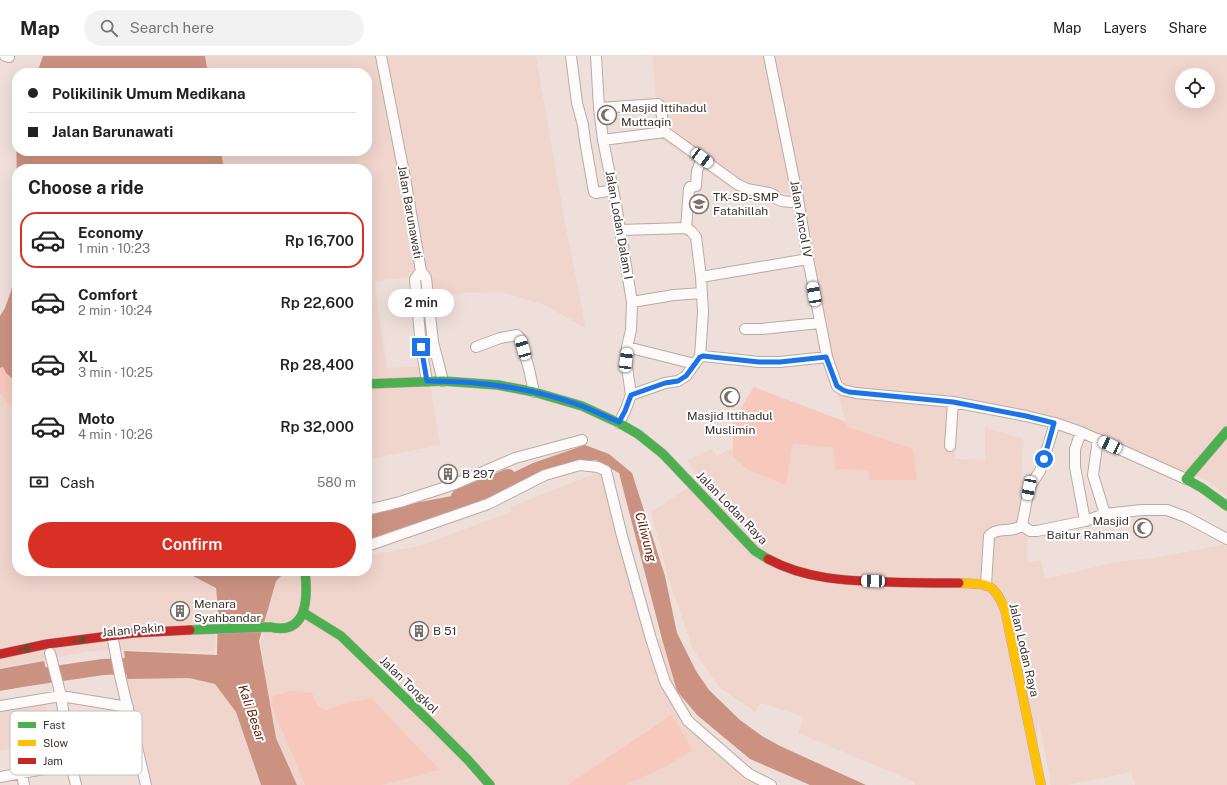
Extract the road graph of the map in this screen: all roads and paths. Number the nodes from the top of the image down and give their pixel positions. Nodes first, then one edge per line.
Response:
1 (382, 56) edge
2 (571, 56) edge
3 (596, 56) edge
4 (770, 56) edge
5 (599, 108) junction
6 (665, 132) junction
7 (603, 140) junction
8 (702, 158) junction
9 (613, 190) junction
10 (798, 199) junction
11 (686, 228) junction
12 (620, 230) junction
13 (808, 259) junction
14 (421, 271) junction
15 (701, 277) junction
16 (702, 293) junction
17 (632, 302) junction
18 (820, 323) junction
19 (745, 329) dead end
20 (476, 346) dead end
21 (627, 347) junction
22 (826, 357) junction
23 (698, 361) junction
24 (427, 381) junction
25 (443, 381) junction
26 (372, 384) edge
27 (534, 392) junction
28 (631, 395) junction
29 (953, 402) junction
30 (619, 422) junction
31 (1054, 423) junction
32 (1227, 431) edge
33 (1081, 432) junction
34 (1098, 439) junction
35 (582, 440) dead end
36 (950, 446) dead end
37 (1186, 479) junction
38 (1227, 506) edge
39 (372, 509) edge
40 (1105, 514) junction
41 (1085, 521) junction
42 (1022, 525) junction
43 (1227, 539) edge
44 (372, 544) edge
45 (306, 576) edge
46 (986, 585) junction
47 (304, 613) junction
48 (114, 641) junction
49 (0, 654) edge
50 (50, 654) junction
51 (0, 662) edge
52 (60, 696) junction
53 (0, 706) edge
54 (128, 707) junction
55 (62, 711) edge
56 (129, 711) edge
57 (142, 768) edge
58 (15, 775) edge
59 (22, 775) edge
60 (74, 775) edge
61 (0, 777) edge
62 (24, 785) edge
63 (76, 785) edge
64 (146, 785) edge
65 (490, 785) edge
66 (771, 785) edge
67 (1041, 785) edge

1 - 14 street, Jalan Barunawati
2 - 9 street
3 - 5 street, Jalan Lodan Dalam I
4 - 10 street, Jalan Ancol IV
5 - 6 street
5 - 7 street, Jalan Lodan Dalam I
6 - 7 street
6 - 8 street
7 - 9 street, Jalan Lodan Dalam I
8 - 10 street
8 - 11 street
9 - 12 street, Jalan Lodan Dalam I
10 - 13 street, Jalan Ancol IV
11 - 12 street
11 - 15 street
12 - 17 street, Jalan Lodan Dalam I
13 - 15 street
13 - 18 street, Jalan Ancol IV
14 - 24 street, Jalan Barunawati
14 - 25 street, Jalan Barunawati
15 - 16 street
16 - 17 street
16 - 23 street
17 - 21 street, Jalan Lodan Dalam I
18 - 19 street
18 - 22 street, Jalan Ancol IV
20 - 27 street
21 - 23 street
21 - 28 street, Jalan Lodan Dalam I
22 - 23 street
22 - 29 street, Jalan Ancol IV
23 - 28 street
24 - 25 main road, Jalan Lodan Raya
24 - 26 main road, Jalan Lodan Raya
25 - 27 main road, Jalan Lodan Raya
27 - 30 main road, Jalan Lodan Raya
28 - 30 street
29 - 31 street
29 - 36 street
30 - 46 main road, Jalan Lodan Raya
31 - 33 street
31 - 42 street
32 - 37 main road
33 - 34 street
33 - 41 street
34 - 37 street
34 - 40 street
35 - 39 street
37 - 38 main road
40 - 41 street
40 - 43 street
41 - 42 street
42 - 46 street
44 - 66 street
45 - 47 main road
46 - 67 main road, Jalan Lodan Raya
47 - 48 main road, Jalan Pakin
47 - 65 main road, Jalan Tongkol
49 -> 48 main road, Jalan Pakin
48 - 50 main road, Jalan Pakin
48 - 54 street
50 - 51 main road, Jalan Pakin
50 - 52 street
52 - 53 street
52 - 54 street
52 - 55 street
54 - 56 street
57 - 64 street
58 - 61 street
59 - 62 street
60 - 63 street

